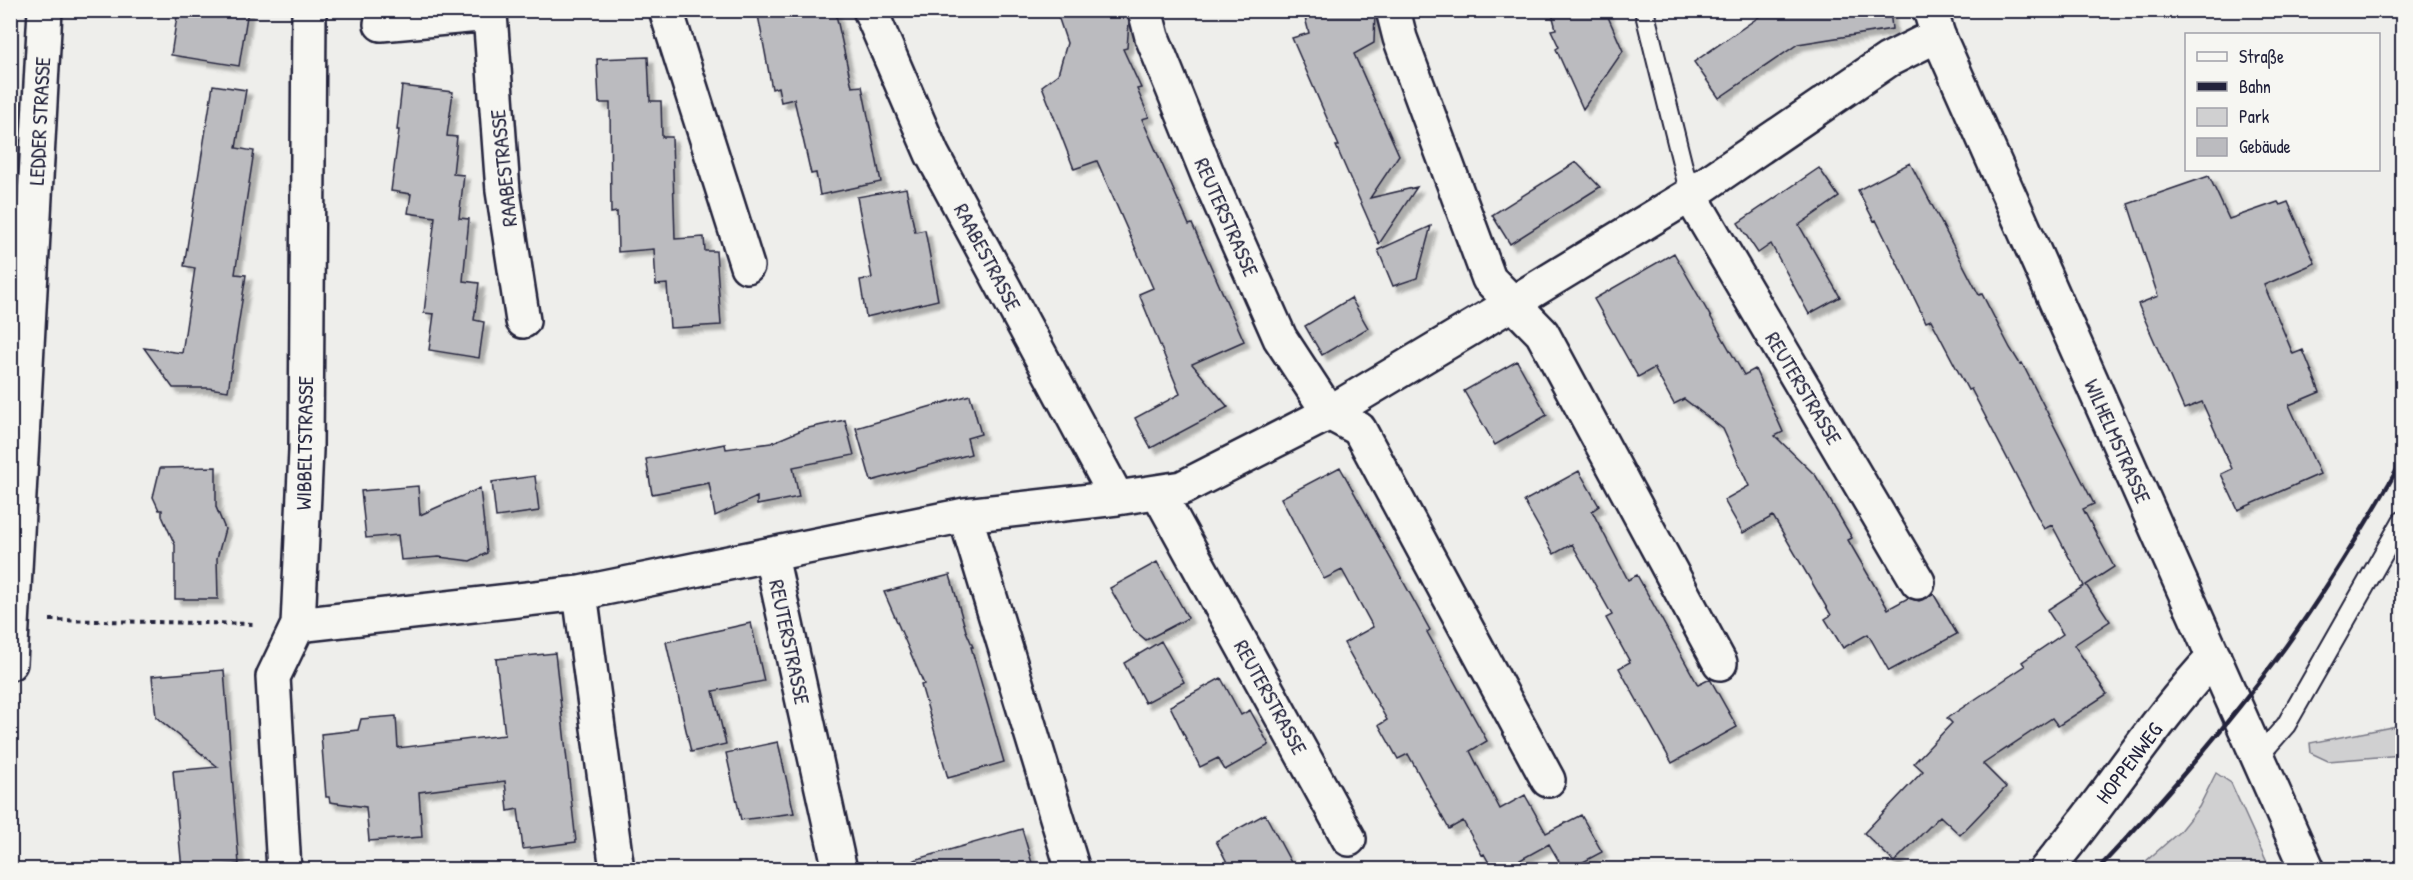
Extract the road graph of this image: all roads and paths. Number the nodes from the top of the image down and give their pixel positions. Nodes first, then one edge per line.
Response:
1 (45, 10) edge
2 (309, 10) edge
3 (666, 10) edge
4 (870, 10) edge
5 (1146, 10) edge
6 (1394, 10) edge
7 (1644, 10) edge
8 (502, 12) edge
9 (1934, 23) edge
10 (381, 24) dead end
11 (1690, 195) junction
12 (747, 266) dead end
13 (1511, 304) junction
14 (523, 321) dead end
15 (1329, 413) junction
16 (1158, 492) junction
17 (1118, 498) junction
18 (965, 515) junction
19 (2403, 521) edge
20 (771, 556) junction
21 (1918, 582) dead end
22 (580, 593) junction
23 (13, 618) junction
24 (298, 625) junction
25 (2214, 657) junction
26 (10, 663) edge
27 (1720, 663) dead end
28 (2258, 757) junction
29 (1548, 780) dead end
30 (1349, 839) dead end
31 (284, 870) edge
32 (616, 870) edge
33 (840, 870) edge
34 (1074, 870) edge
35 (2046, 870) edge
36 (2308, 870) edge

1 - 23 street, LEDDER STRASSE
2 - 24 street, WIBBELTSTRASSE
3 - 12 street
4 - 17 street, RAABESTRASSE
5 - 15 street, REUTERSTRASSE
6 - 13 street
7 - 11 lane, REUTERSTRASSE
8 - 10 street, RAABESTRASSE
8 - 14 street, RAABESTRASSE
9 - 11 street, REUTERSTRASSE
9 - 25 street, WILHELMSTRASSE
11 - 13 street, REUTERSTRASSE
11 - 21 street, REUTERSTRASSE
13 - 15 street, REUTERSTRASSE
13 - 27 street
15 - 16 street, REUTERSTRASSE
15 - 29 street, REUTERSTRASSE
16 - 17 street, REUTERSTRASSE
16 - 30 street, REUTERSTRASSE
17 - 18 street, REUTERSTRASSE
18 - 20 street, REUTERSTRASSE
18 - 34 street
19 - 28 lane
20 - 22 street, REUTERSTRASSE
20 - 33 street, REUTERSTRASSE
22 - 24 street, REUTERSTRASSE
22 - 32 street
23 - 24 path
23 - 26 street, LEDDER STRASSE
24 - 31 street, WIBBELTSTRASSE
25 - 28 street, WILHELMSTRASSE
25 - 35 street, HOPPENWEG
28 - 36 street, WILHELMSTRASSE

